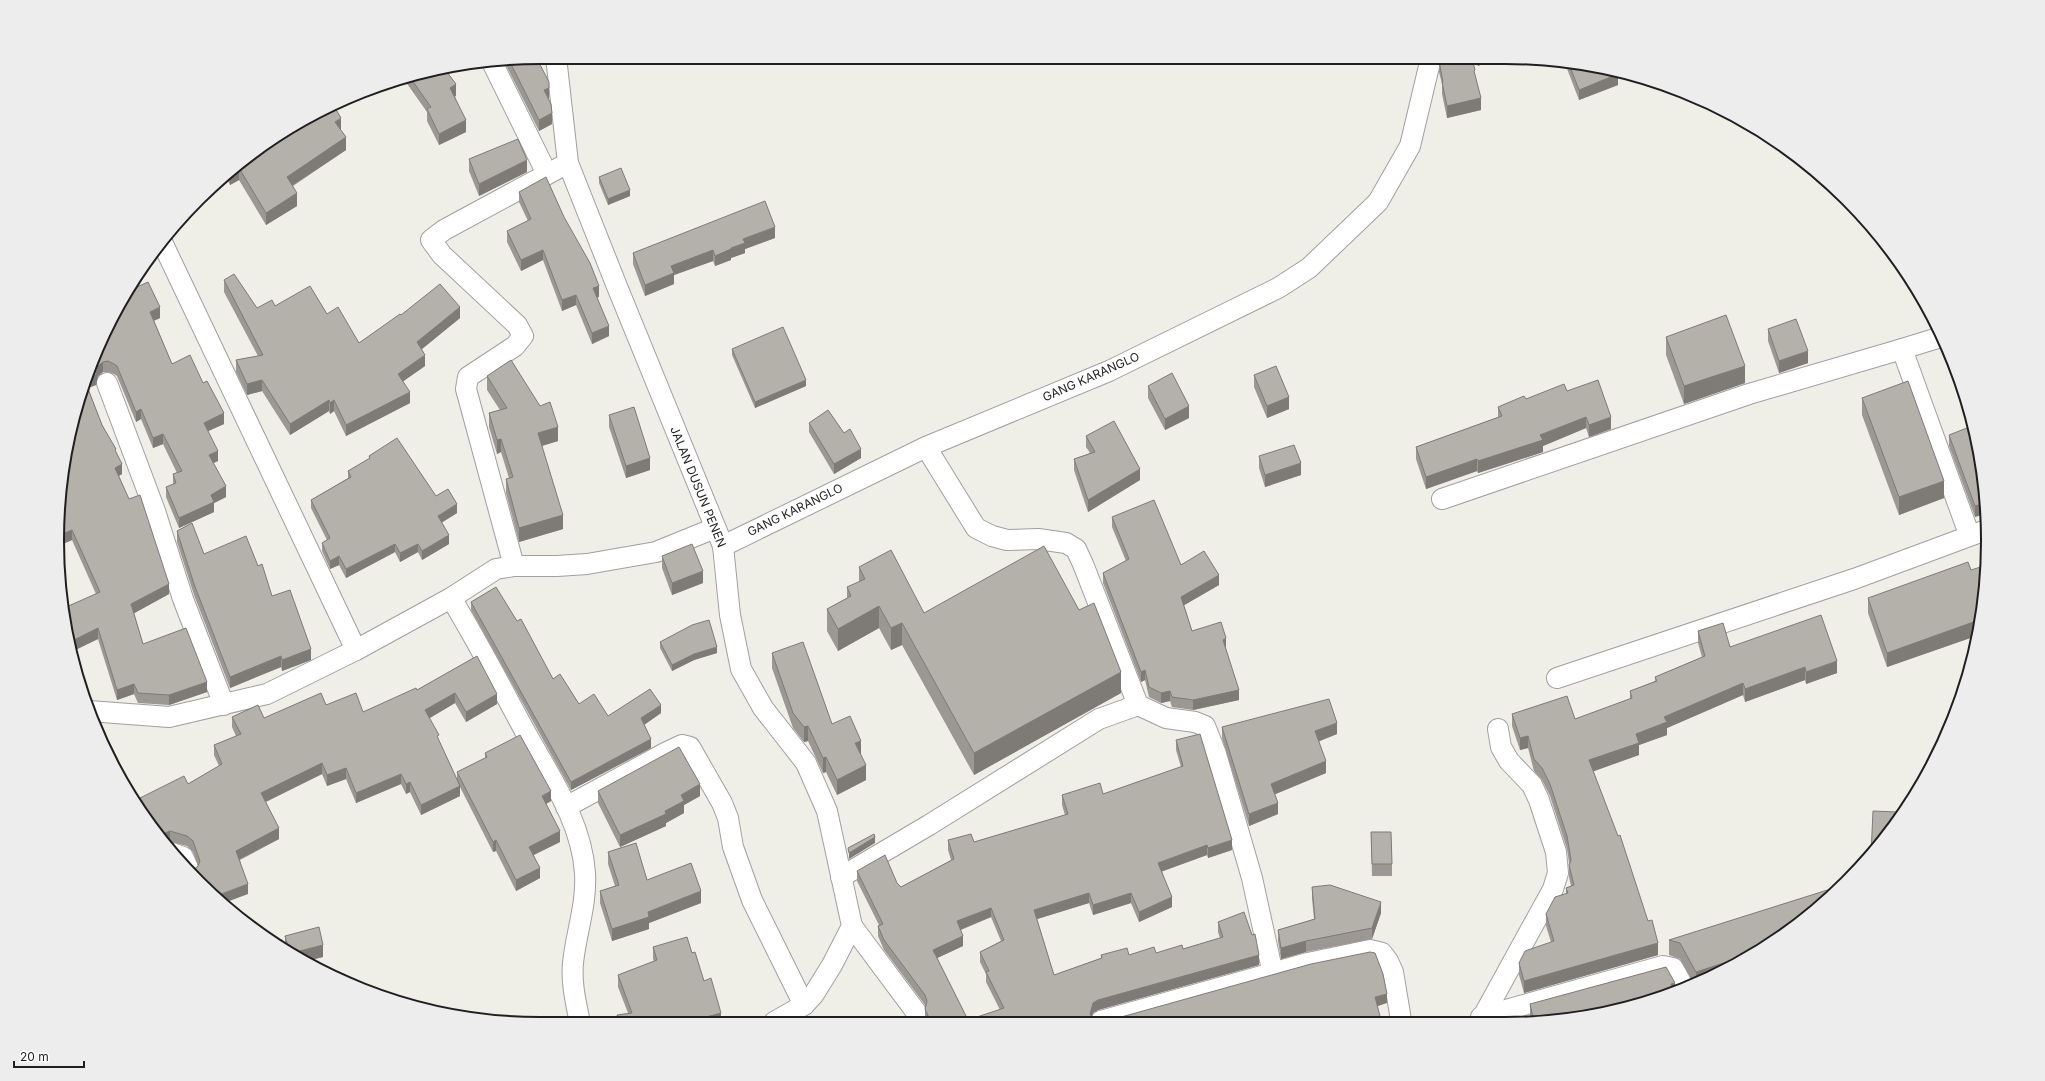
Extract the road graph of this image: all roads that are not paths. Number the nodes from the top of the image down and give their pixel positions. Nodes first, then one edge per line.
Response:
1 (557, 64) edge
2 (1430, 64) edge
3 (494, 66) edge
4 (568, 163) junction
5 (547, 174) junction
6 (164, 247) edge
7 (1936, 338) edge
8 (1902, 348) junction
9 (106, 383) dead end
10 (926, 447) junction
11 (1442, 499) dead end
12 (715, 528) junction
13 (1977, 532) edge
14 (723, 546) junction
15 (514, 566) junction
16 (451, 598) junction
17 (356, 650) junction
18 (1557, 678) dead end
19 (224, 705) junction
20 (1138, 705) junction
21 (96, 711) edge
22 (1498, 729) dead end
23 (566, 807) junction
24 (841, 877) junction
25 (852, 926) junction
26 (1273, 974) junction
27 (1682, 983) edge
28 (809, 1000) junction
29 (916, 1012) dead end
30 (579, 1017) edge
31 (782, 1017) edge
32 (1116, 1017) edge
33 (1400, 1017) edge
34 (1482, 1017) edge
35 (1488, 1017) edge

1 - 4 street, JALAN DUSUN PENEN
2 - 10 street, GANG KARANGLO
3 - 5 street
4 - 5 street
4 - 12 street, JALAN DUSUN PENEN
5 - 15 street
6 - 17 street
7 - 8 street
8 - 11 street
8 - 13 street
9 - 19 street
10 - 14 street, GANG KARANGLO
10 - 20 street
12 - 14 street, JALAN DUSUN PENEN
12 - 15 street
13 - 18 street
14 - 24 street, JALAN DUSUN PENEN
15 - 16 street
16 - 17 street
16 - 23 street
17 - 19 street
19 - 21 street
20 - 24 street
20 - 26 street
22 - 34 street
23 - 28 street
23 - 30 street
24 - 25 street, JALAN DUSUN PENEN
25 - 28 street
25 - 29 street
26 - 32 street
26 - 33 street
27 - 35 street
28 - 31 street

